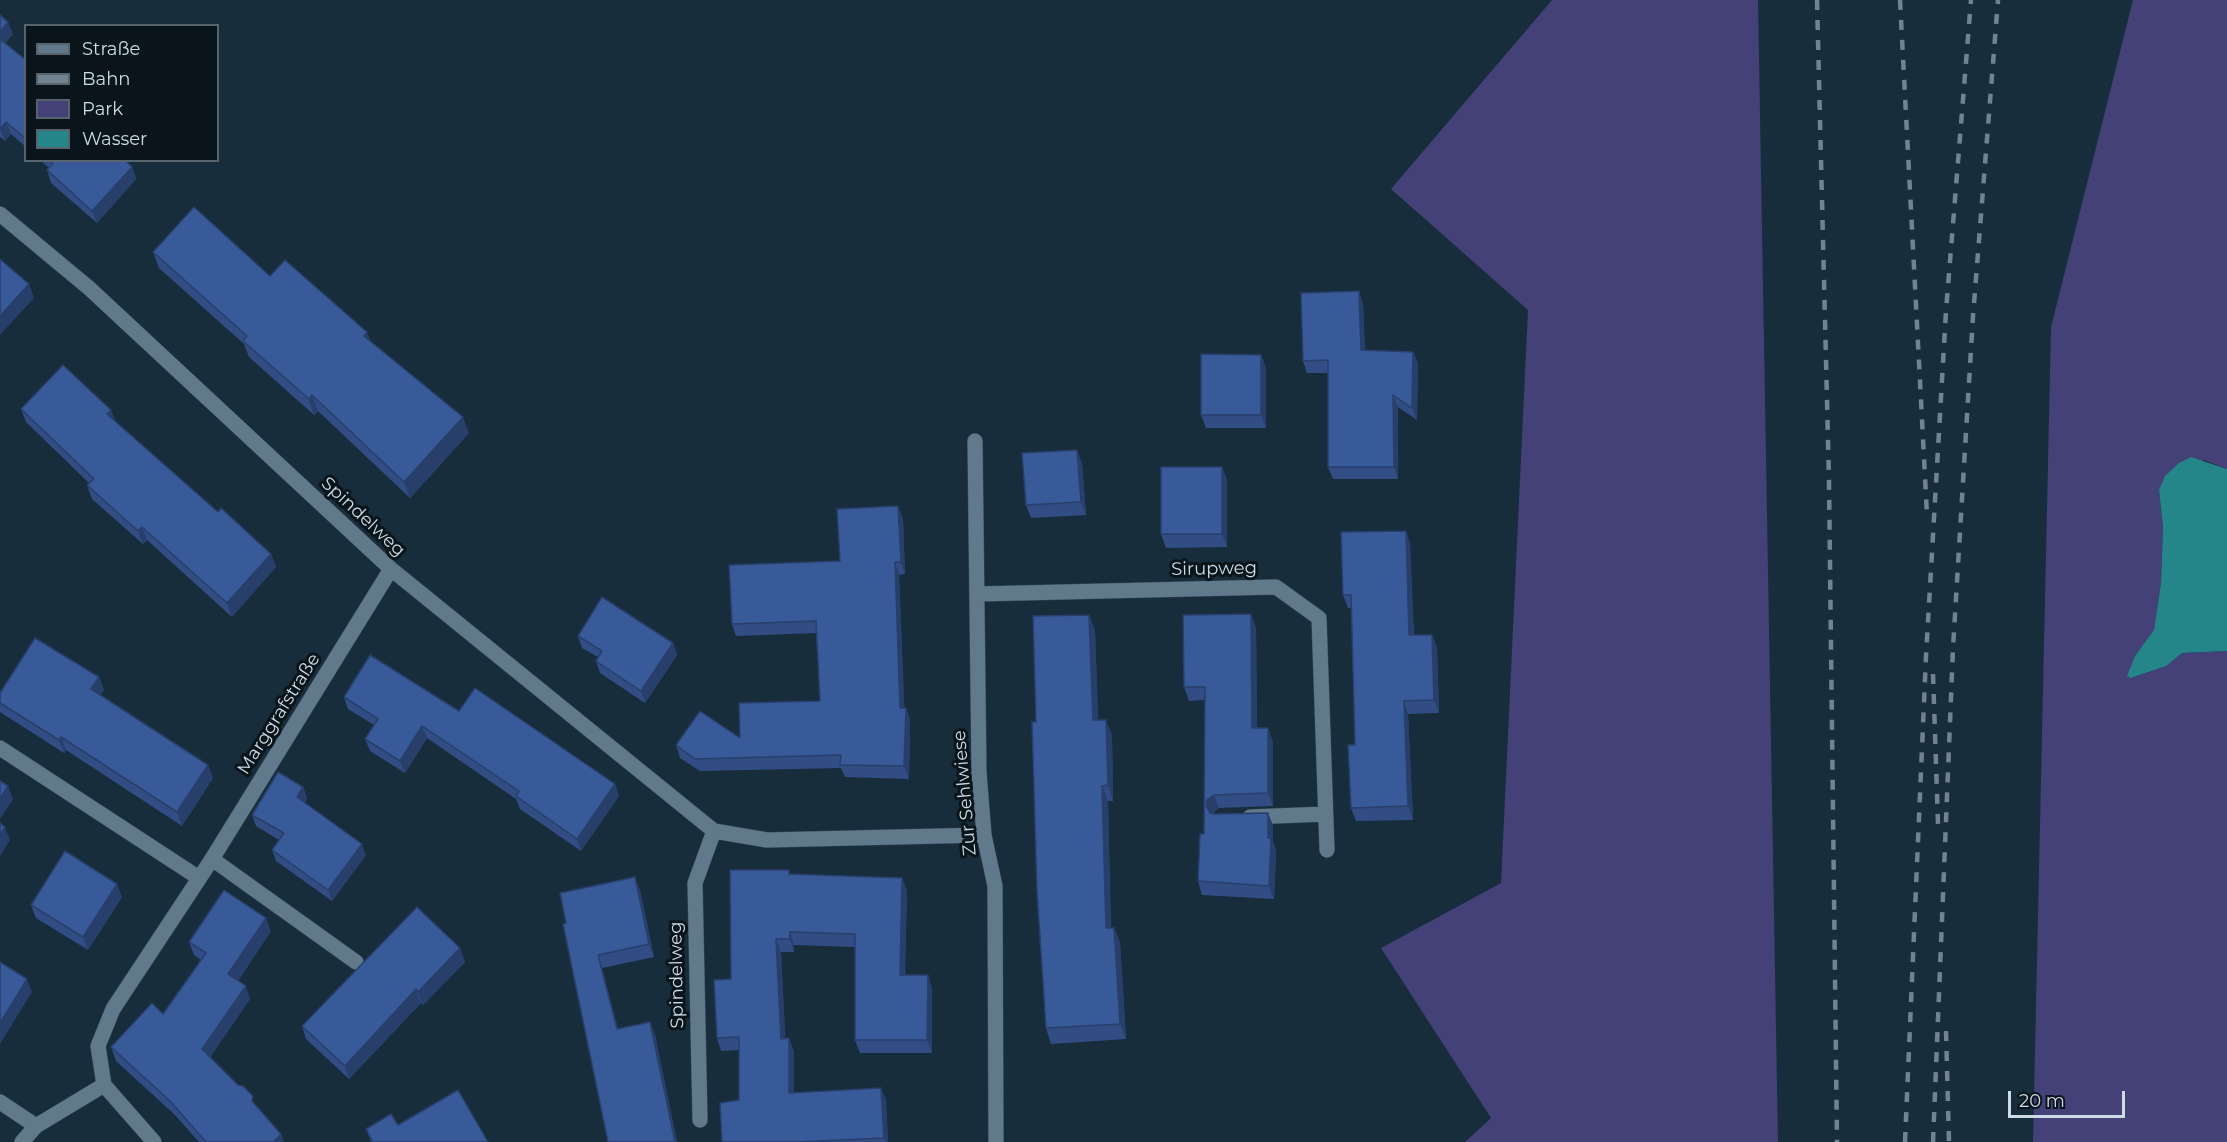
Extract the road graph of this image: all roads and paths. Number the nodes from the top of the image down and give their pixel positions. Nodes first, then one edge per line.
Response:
1 (0, 214) edge
2 (975, 441) dead end
3 (391, 569) junction
4 (976, 594) junction
5 (0, 748) edge
6 (1325, 814) junction
7 (1232, 817) edge
8 (714, 831) junction
9 (984, 835) junction
10 (1327, 850) dead end
11 (212, 859) junction
12 (200, 879) junction
13 (356, 962) dead end
14 (104, 1085) junction
15 (0, 1102) edge
16 (700, 1120) dead end
17 (36, 1126) junction
18 (22, 1142) edge
19 (154, 1142) edge
20 (996, 1142) edge

1 - 3 street, Spindelweg
2 - 4 street, Zur Sehlwiese
3 - 8 street, Spindelweg
3 - 11 street, Marggrafstraße
4 - 6 street, Sirupweg
4 - 9 street, Zur Sehlwiese
5 - 12 street
6 - 7 street
6 - 10 street, Sirupweg
8 - 9 street, Spindelweg
8 - 16 street, Spindelweg
9 - 20 street, Zur Sehlwiese
11 - 12 street, Marggrafstraße
11 - 13 street
12 - 14 street, Marggrafstraße
14 - 17 street
14 - 19 street
15 - 17 street
17 - 18 street

